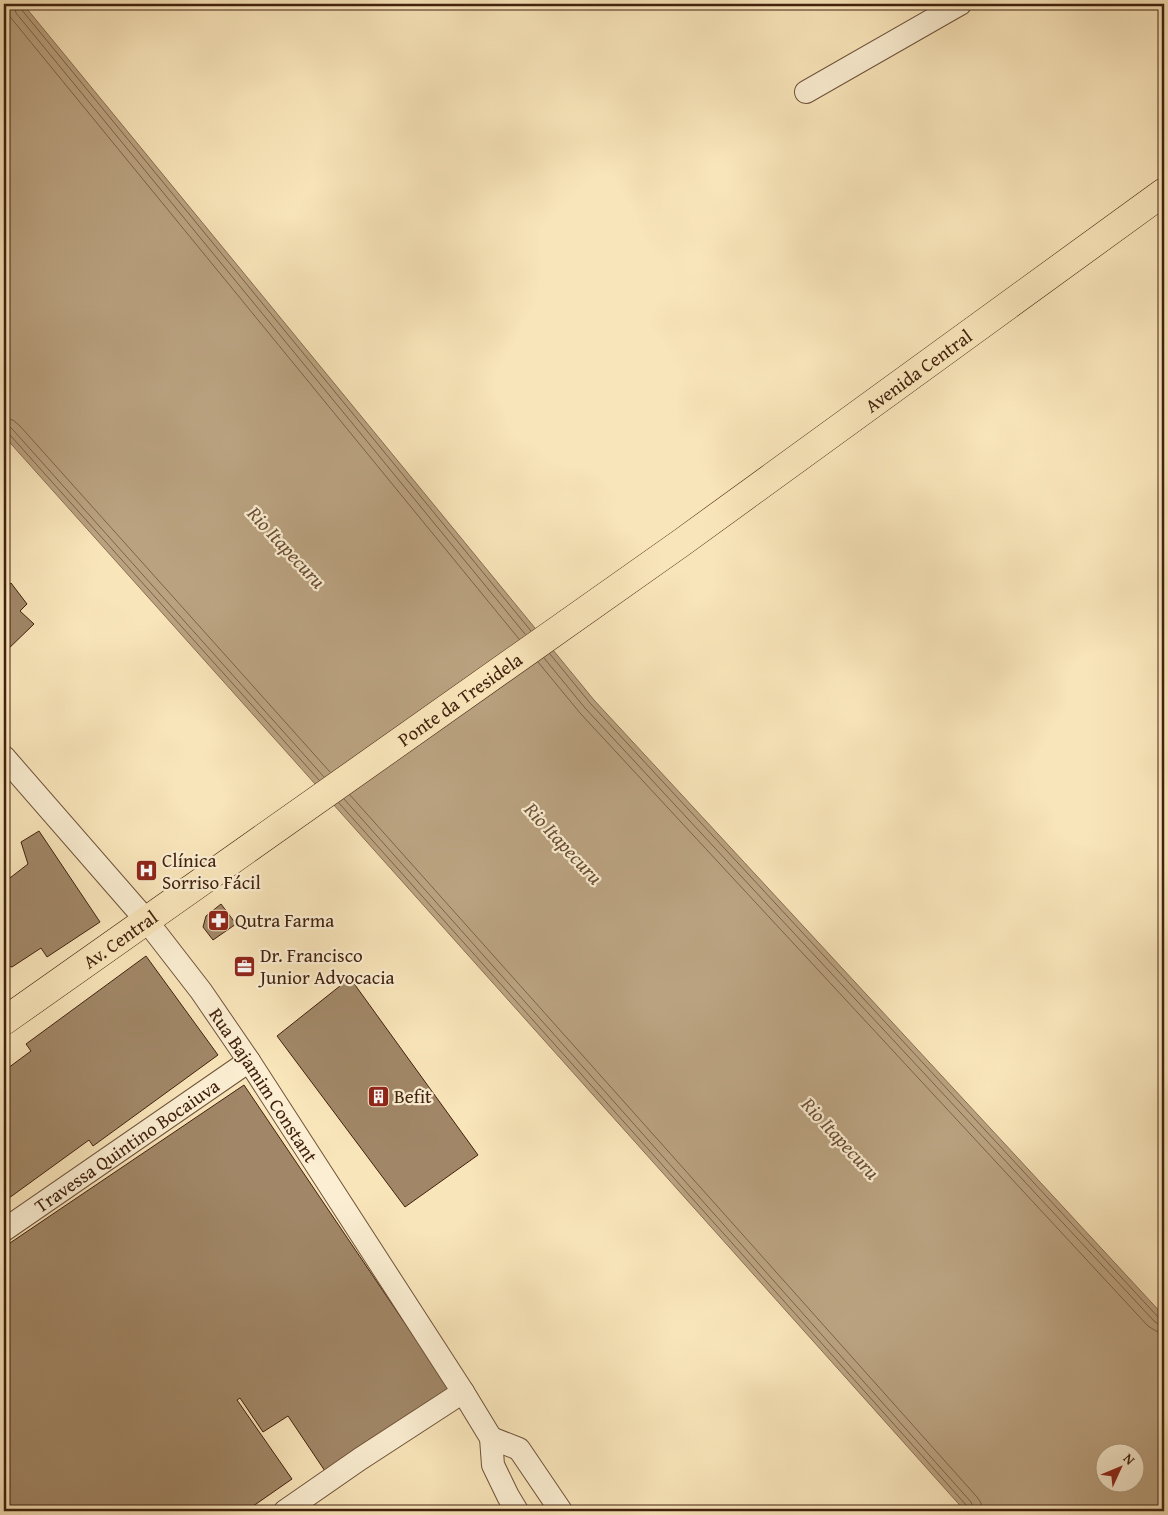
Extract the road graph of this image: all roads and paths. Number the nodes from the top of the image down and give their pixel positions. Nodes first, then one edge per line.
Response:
1 (960, 4) edge
2 (806, 92) dead end
3 (1162, 195) edge
4 (681, 543) joint
5 (4, 757) edge
6 (236, 856) joint
7 (146, 920) junction
8 (4, 1021) edge
9 (249, 1061) junction
10 (4, 1230) edge
11 (463, 1392) junction
12 (491, 1438) junction
13 (285, 1511) edge
14 (517, 1511) edge
15 (561, 1511) edge

1 - 2 street
3 - 4 main road, Avenida Central
4 - 6 main road, Ponte da Tresidela
5 - 7 street, Rua Bajamim Constant
6 - 7 main road, Av. Central
7 - 8 main road, Av. Central
7 - 9 street, Rua Bajamim Constant
9 - 10 street, Travessa Quintino Bocaiuva
9 - 11 street, Rua Bajamim Constant
11 - 12 street, Rua Bajamim Constant
11 - 13 street
12 - 14 street, Rua Bajamim Constant
12 - 15 street

